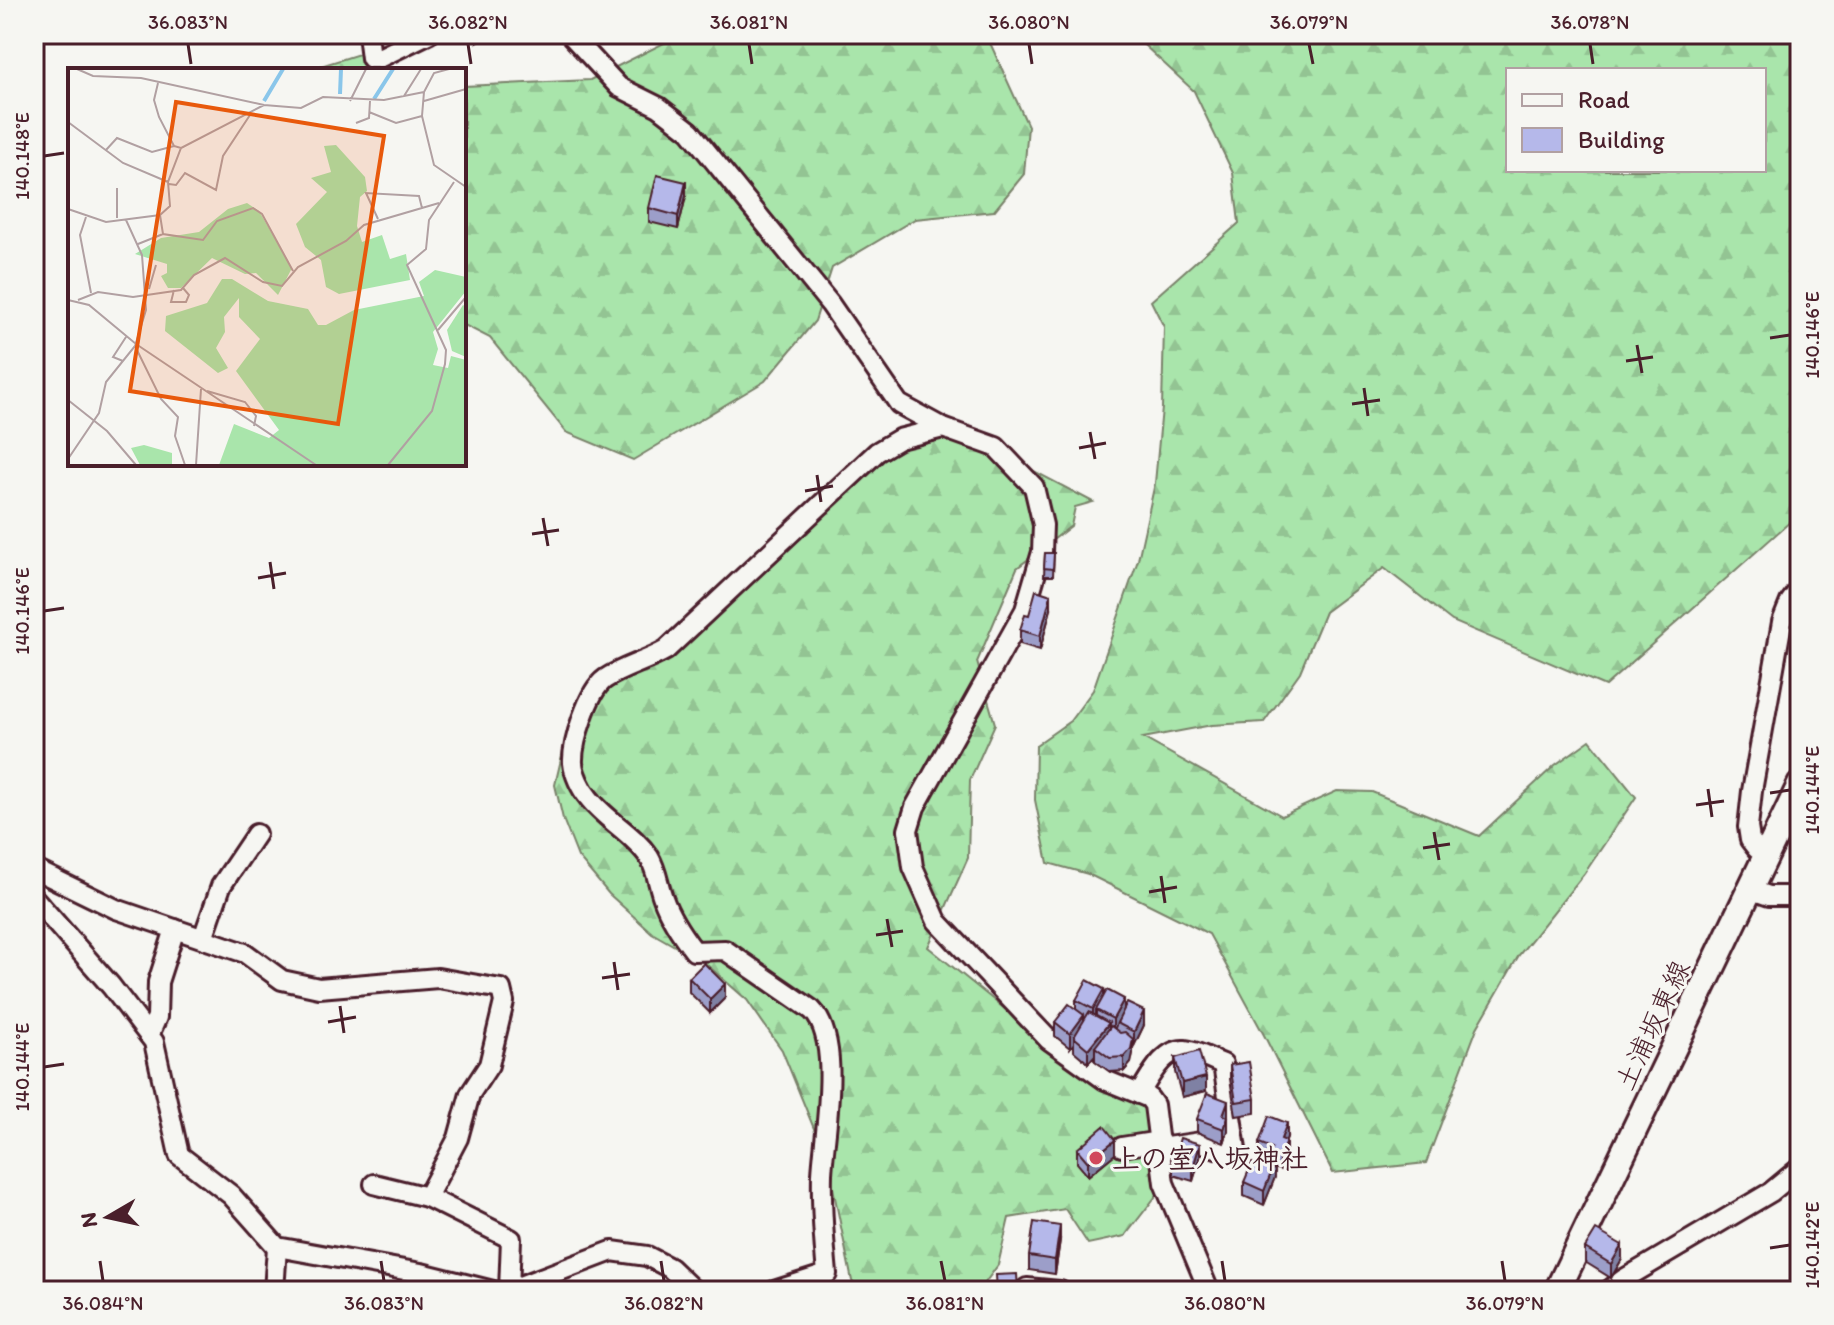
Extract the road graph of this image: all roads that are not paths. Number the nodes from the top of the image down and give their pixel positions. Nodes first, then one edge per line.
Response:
1 (368, 34) edge
2 (428, 34) edge
3 (570, 34) edge
4 (943, 428) junction
5 (1800, 588) edge
6 (1800, 785) edge
7 (256, 834) dead end
8 (1766, 854) junction
9 (34, 869) edge
10 (1749, 889) junction
11 (1800, 896) edge
12 (34, 898) edge
13 (175, 929) junction
14 (203, 938) junction
15 (149, 1035) junction
16 (1139, 1094) junction
17 (1160, 1145) junction
18 (1122, 1147) dead end
19 (1800, 1168) edge
20 (374, 1184) dead end
21 (427, 1197) junction
22 (277, 1247) junction
23 (832, 1283) edge
24 (1027, 1288) dead end
25 (508, 1290) edge
26 (274, 1291) edge
27 (493, 1291) edge
28 (694, 1291) edge
29 (774, 1291) edge
30 (1060, 1291) edge
31 (1209, 1291) edge
32 (1557, 1291) edge
33 (1608, 1291) edge

1 - 2 street
3 - 4 street
4 - 16 street
4 - 23 street
5 - 8 street
6 - 8 main road, 土浦坂東線
7 - 14 street
8 - 10 main road, 土浦坂東線
9 - 13 street
10 - 11 street
10 - 32 main road, 土浦坂東線
12 - 15 street
13 - 14 street
13 - 15 street
14 - 21 street
15 - 22 street
16 - 17 street
16 - 17 street
17 - 18 street
17 - 31 street
19 - 33 street
20 - 21 street
21 - 25 street
22 - 26 street
22 - 27 street
23 - 29 street
24 - 30 street
25 - 28 street

